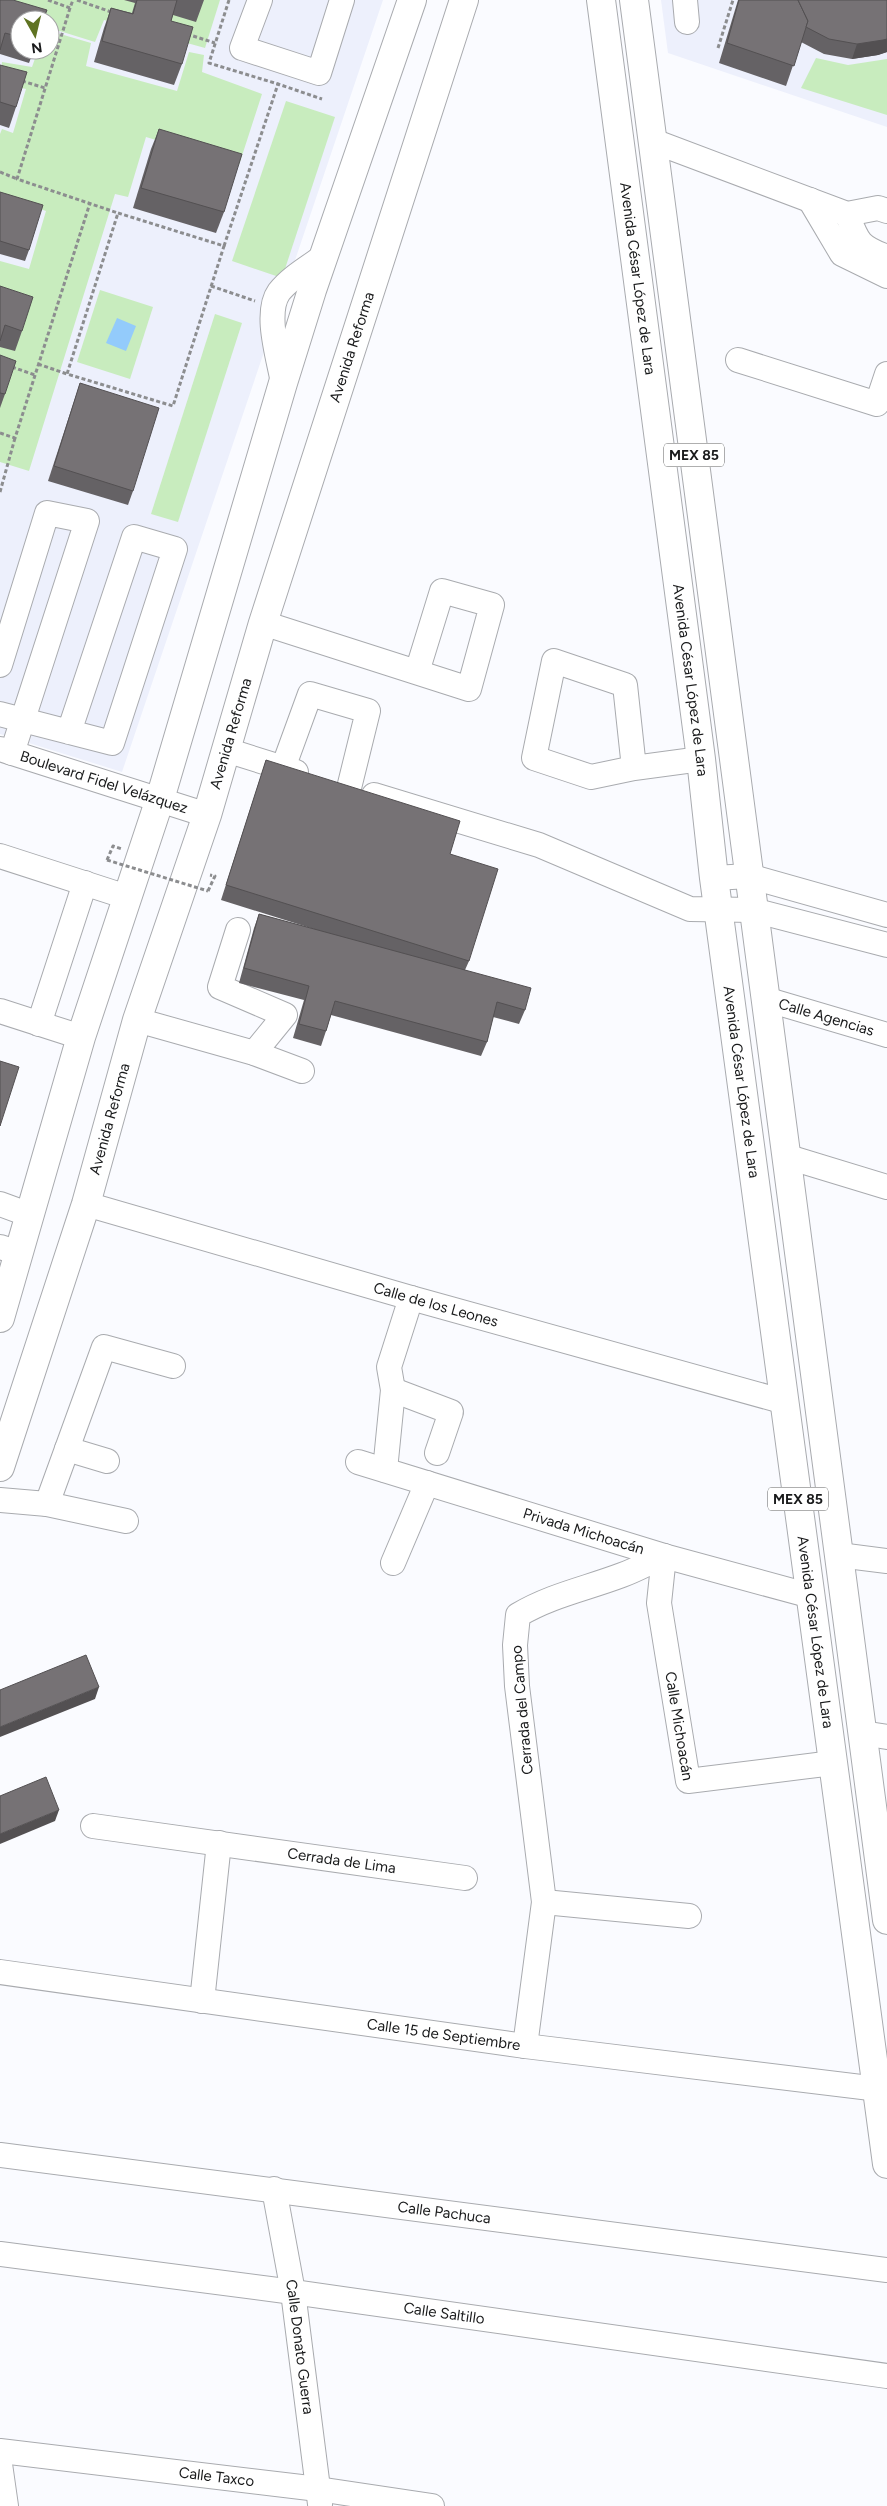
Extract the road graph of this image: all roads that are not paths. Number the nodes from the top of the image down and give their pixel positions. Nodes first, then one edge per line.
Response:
1 (260, 0) edge
2 (342, 0) edge
3 (412, 0) edge
4 (464, 0) edge
5 (601, 0) edge
6 (634, 0) edge
7 (619, 138) junction
8 (653, 141) junction
9 (810, 200) junction
10 (887, 211) edge
11 (846, 214) junction
12 (887, 257) edge
13 (887, 276) edge
14 (738, 360) dead end
15 (887, 374) edge
16 (263, 623) junction
17 (0, 665) edge
18 (417, 672) dead end
19 (0, 714) edge
20 (22, 721) junction
21 (69, 732) junction
22 (226, 750) junction
23 (6, 751) edge
24 (701, 760) junction
25 (283, 768) junction
26 (634, 768) junction
27 (334, 783) junction
28 (160, 799) junction
29 (207, 815) junction
30 (0, 856) edge
31 (749, 876) junction
32 (714, 878) junction
33 (85, 883) junction
34 (127, 897) junction
35 (719, 908) junction
36 (753, 910) junction
37 (887, 914) edge
38 (238, 930) dead end
39 (887, 945) edge
40 (764, 1000) junction
41 (0, 1011) edge
42 (136, 1020) junction
43 (39, 1024) junction
44 (887, 1035) edge
45 (81, 1037) junction
46 (254, 1053) junction
47 (302, 1072) dead end
48 (785, 1156) junction
49 (887, 1188) edge
50 (0, 1204) edge
51 (86, 1204) junction
52 (30, 1214) junction
53 (10, 1250) edge
54 (411, 1298) junction
55 (0, 1318) edge
56 (172, 1366) dead end
57 (393, 1390) junction
58 (785, 1402) junction
59 (67, 1449) junction
60 (437, 1453) dead end
61 (107, 1461) dead end
62 (358, 1462) dead end
63 (0, 1467) edge
64 (385, 1470) junction
65 (427, 1483) junction
66 (0, 1500) edge
67 (47, 1504) junction
68 (126, 1521) dead end
69 (838, 1555) junction
70 (664, 1556) junction
71 (887, 1561) edge
72 (393, 1563) dead end
73 (811, 1596) junction
74 (875, 1735) edge
75 (833, 1764) junction
76 (94, 1826) dead end
77 (219, 1843) junction
78 (883, 1860) edge
79 (465, 1878) dead end
80 (544, 1902) junction
81 (886, 1910) edge
82 (689, 1916) dead end
83 (0, 1972) edge
84 (202, 2000) junction
85 (525, 2046) junction
86 (882, 2090) edge
87 (0, 2155) edge
88 (887, 2164) edge
89 (274, 2189) junction
90 (0, 2254) edge
91 (887, 2270) edge
92 (293, 2292) junction
93 (887, 2376) edge
94 (0, 2451) edge
95 (0, 2464) edge
96 (319, 2497) edge
97 (6, 2506) edge
98 (432, 2506) edge

1 - 2 street
3 - 28 main road
4 - 16 main road, Avenida Reforma
5 - 7 main road, Avenida César López de Lara / MEX 85
6 - 8 main road, MEX 85
7 - 8 main road
7 - 24 main road, Avenida César López de Lara / MEX 85
8 - 9 street
8 - 31 main road, MEX 85
9 - 11 street
9 - 13 street
10 - 11 street
11 - 12 street
14 - 15 street
16 - 18 street
16 - 22 main road, Avenida Reforma
17 - 20 street
19 - 20 street
20 - 21 street
20 - 23 street
21 - 21 street
22 - 25 street
22 - 29 main road, Avenida Reforma
23 - 28 street, Boulevard Fidel Velázquez
24 - 26 street
24 - 32 main road, Avenida César López de Lara / MEX 85
25 - 27 street
25 - 27 street
26 - 26 street
27 - 35 street
28 - 29 street, Boulevard Fidel Velázquez
28 - 34 main road
29 - 42 main road, Avenida Reforma
30 - 33 street
31 - 32 street
31 - 36 main road, MEX 85
31 - 37 street
32 - 35 main road, Avenida César López de Lara / MEX 85
33 - 34 street
33 - 43 street
34 - 45 main road
35 - 36 street
35 - 58 main road, Avenida César López de Lara / MEX 85
36 - 39 street
36 - 40 main road, MEX 85
38 - 46 street
40 - 44 street, Calle Agencias
40 - 48 main road, MEX 85
41 - 43 street
42 - 46 street
42 - 51 main road, Avenida Reforma
43 - 45 street
45 - 52 main road
46 - 47 street
48 - 49 street
48 - 69 main road, MEX 85
50 - 52 street
51 - 54 street, Calle de los Leones
51 - 63 main road, Avenida Reforma
52 - 53 main road
53 - 55 main road
54 - 57 street
54 - 58 street, Calle de los Leones
56 - 59 street
57 - 60 street
57 - 64 street
58 - 73 main road, Avenida César López de Lara / MEX 85
59 - 61 street
59 - 67 street
62 - 64 street, Privada Michoacán
64 - 65 street, Privada Michoacán
65 - 70 street, Privada Michoacán
65 - 72 street
66 - 67 street
67 - 68 street
69 - 71 street
69 - 74 main road, MEX 85
70 - 73 street, Privada Michoacán
70 - 75 street, Calle Michoacán
70 - 80 street, Cerrada del Campo
73 - 75 main road, Avenida César López de Lara / MEX 85
74 - 78 main road, MEX 85
75 - 86 main road, Avenida César López de Lara / MEX 85
76 - 77 street, Cerrada de Lima
77 - 79 street, Cerrada de Lima
77 - 84 street
78 - 81 main road, MEX 85
80 - 82 street
80 - 85 street, Cerrada del Campo
83 - 84 street, Calle 15 de Septiembre
84 - 85 street, Calle 15 de Septiembre
85 - 86 street, Calle 15 de Septiembre
86 - 88 main road, Avenida César López de Lara / MEX 85
87 - 89 street, Calle Pachuca
89 - 91 street, Calle Pachuca
89 - 92 street, Calle Donato Guerra
90 - 92 street, Calle Saltillo
92 - 93 street, Calle Saltillo
92 - 96 street, Calle Donato Guerra
94 - 96 street, Calle Taxco
95 - 97 street
96 - 98 street, Calle Taxco

